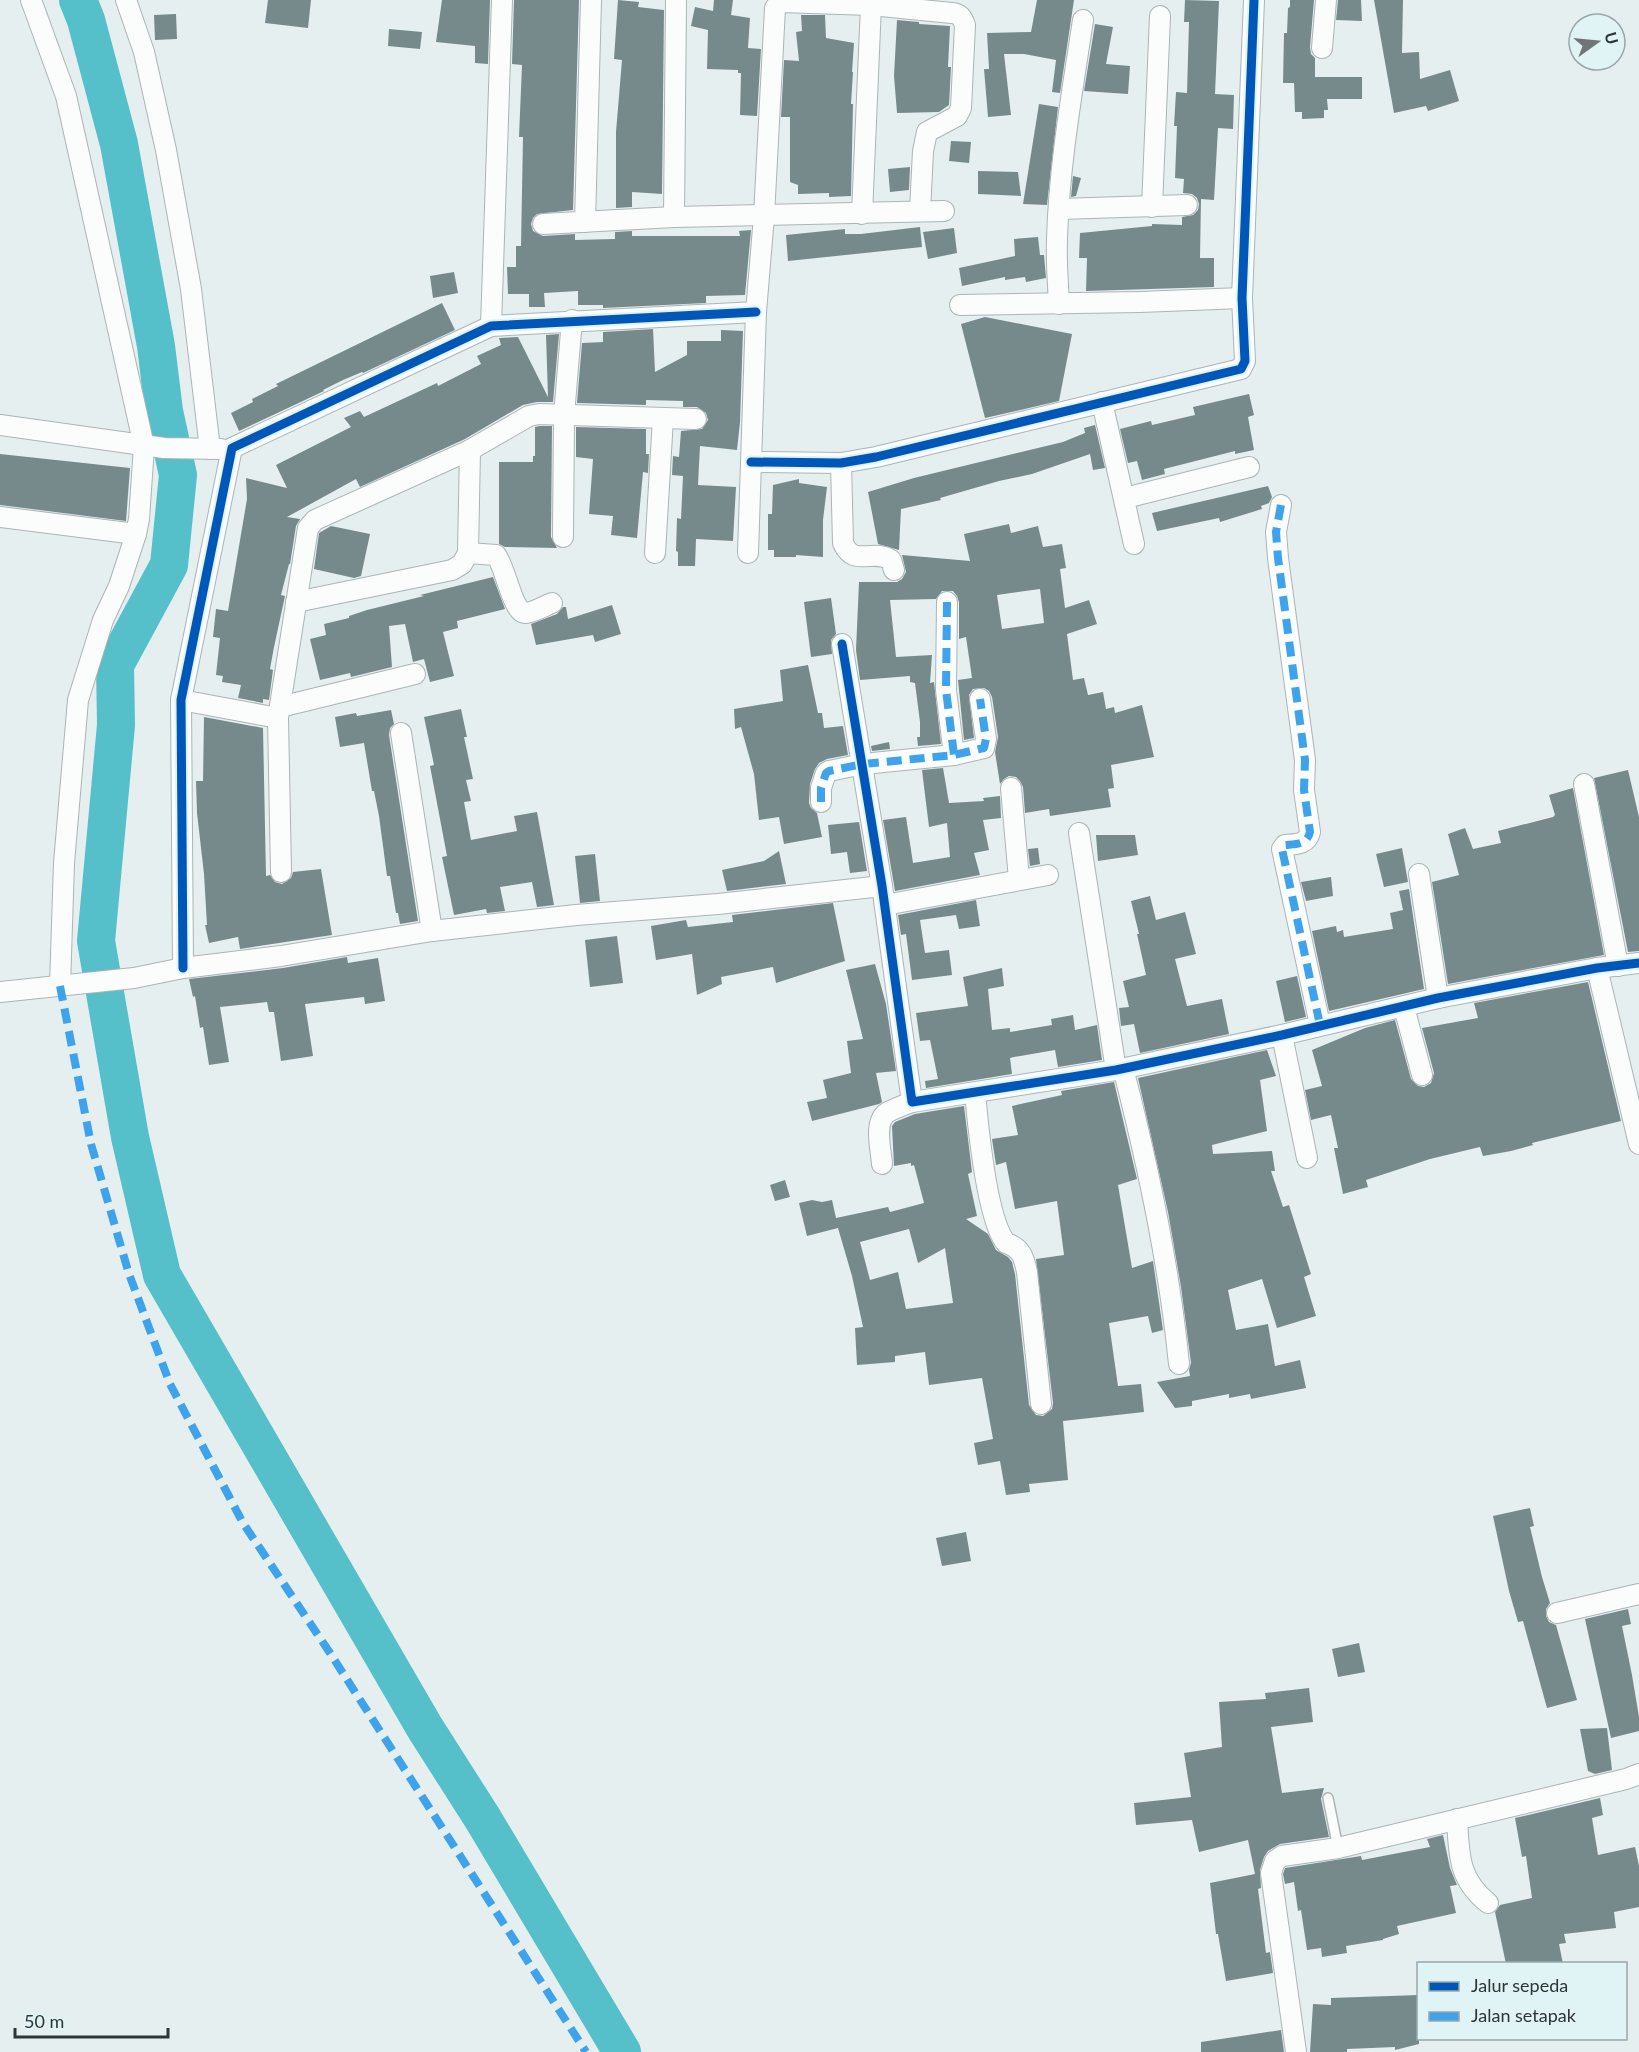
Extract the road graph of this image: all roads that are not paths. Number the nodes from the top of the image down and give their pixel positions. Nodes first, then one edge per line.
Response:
1 (31, 0) edge
2 (126, 0) edge
3 (502, 0) edge
4 (591, 0) edge
5 (676, 0) edge
6 (1254, 0) edge
7 (1326, 0) edge
8 (871, 5) junction
9 (1160, 15) dead end
10 (1083, 20) dead end
11 (1322, 48) dead end
12 (1187, 205) dead end
13 (1152, 207) junction
14 (1059, 209) junction
15 (944, 211) dead end
16 (920, 212) junction
17 (861, 214) junction
18 (764, 216) junction
19 (674, 217) junction
20 (585, 222) junction
21 (543, 224) dead end
22 (1242, 298) junction
23 (1059, 304) junction
24 (960, 305) dead end
25 (756, 312) junction
26 (572, 320) junction
27 (491, 326) junction
28 (1102, 402) junction
29 (564, 415) junction
30 (663, 418) junction
31 (696, 419) dead end
32 (0, 425) edge
33 (154, 447) junction
34 (232, 448) junction
35 (201, 449) junction
36 (470, 450) junction
37 (751, 462) junction
38 (841, 463) junction
39 (1249, 468) dead end
40 (1125, 498) junction
41 (1281, 505) dead end
42 (0, 517) edge
43 (136, 534) junction
44 (563, 537) dead end
45 (1134, 544) dead end
46 (468, 553) junction
47 (655, 553) dead end
48 (748, 553) dead end
49 (894, 570) dead end
50 (296, 602) junction
51 (947, 602) dead end
52 (552, 603) dead end
53 (842, 644) dead end
54 (415, 674) dead end
55 (980, 699) dead end
56 (181, 700) junction
57 (279, 712) junction
58 (401, 733) dead end
59 (954, 755) junction
60 (863, 764) junction
61 (1584, 784) dead end
62 (1011, 788) dead end
63 (821, 802) dead end
64 (1080, 833) dead end
65 (281, 872) dead end
66 (1419, 874) dead end
67 (1048, 875) dead end
68 (1019, 879) junction
69 (884, 896) junction
70 (432, 931) junction
71 (1639, 963) edge
72 (1618, 966) junction
73 (1597, 968) junction
74 (157, 973) junction
75 (60, 986) junction
76 (0, 992) edge
77 (1438, 998) junction
78 (1404, 1007) junction
79 (1320, 1025) junction
80 (1282, 1035) junction
81 (1119, 1069) junction
82 (1422, 1075) dead end
83 (975, 1093) junction
84 (912, 1102) junction
85 (1639, 1144) edge
86 (1307, 1158) dead end
87 (882, 1164) dead end
88 (1179, 1364) dead end
89 (1041, 1404) dead end
90 (1639, 1594) edge
91 (1557, 1613) dead end
92 (1639, 1774) edge
93 (1328, 1798) dead end
94 (1457, 1818) junction
95 (1338, 1848) junction
96 (1488, 1903) dead end
97 (1296, 2052) edge

1 - 33 street
2 - 35 street
3 - 27 street
4 - 20 street
5 - 19 street
6 - 22 street
7 - 11 street
8 - 16 street
8 - 17 street
8 - 18 street
9 - 13 street
10 - 14 street
12 - 13 street
13 - 14 street
14 - 23 street
15 - 16 street
16 - 17 street
17 - 18 street
18 - 19 street
18 - 25 street
19 - 20 street
20 - 21 street
22 - 23 street
22 - 28 street
23 - 24 street
25 - 26 street
25 - 37 street
26 - 27 street
26 - 29 street
27 - 34 street
28 - 38 street
28 - 40 street
29 - 30 street
29 - 36 street
29 - 44 street
30 - 31 street
30 - 47 street
32 - 33 street
33 - 35 street
33 - 43 street
34 - 35 street
34 - 56 street
36 - 46 street
36 - 50 street
37 - 38 street
37 - 48 street
38 - 49 street
39 - 40 street
40 - 45 street
41 - 79 street
42 - 43 street
43 - 75 street
46 - 50 street
46 - 52 street
50 - 57 street
51 - 59 street
53 - 60 street
54 - 57 street
55 - 59 street
56 - 57 street
56 - 74 street
57 - 65 street
58 - 70 street
59 - 60 street
60 - 63 street
60 - 69 street
61 - 72 street
62 - 68 street
64 - 81 street
66 - 77 street
67 - 68 street
68 - 69 street
69 - 70 street
69 - 84 street
70 - 74 street
71 - 72 street
72 - 73 street
73 - 77 street
73 - 85 street
74 - 75 street
75 - 76 street
77 - 78 street
78 - 79 street
78 - 82 street
79 - 80 street
80 - 81 street
80 - 86 street
81 - 83 street
81 - 88 street
83 - 84 street
83 - 89 street
84 - 87 street
90 - 91 street
92 - 94 street
93 - 95 lane
94 - 95 street
94 - 96 street
95 - 97 street

